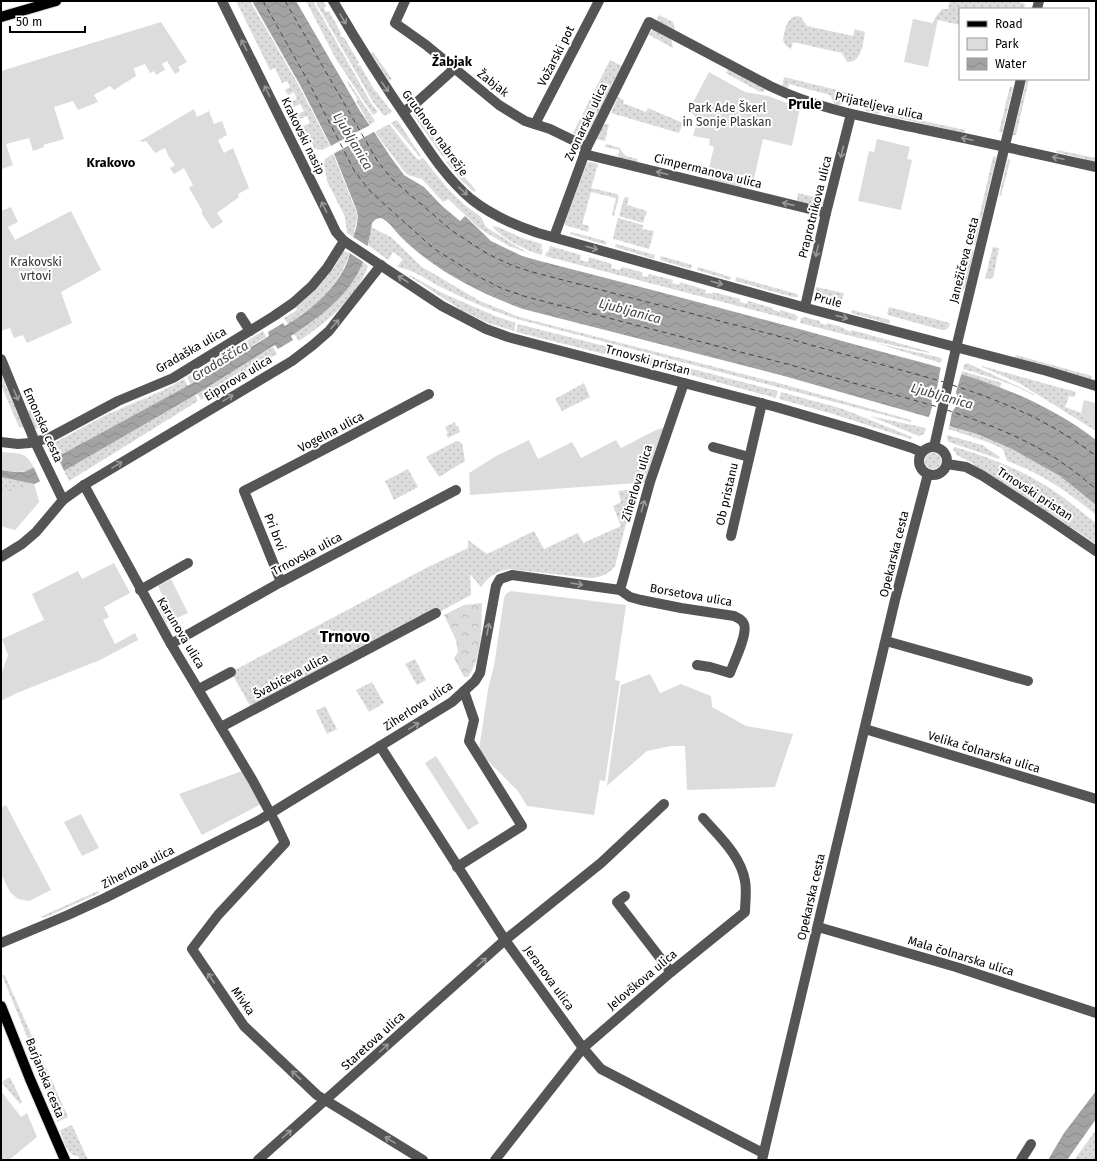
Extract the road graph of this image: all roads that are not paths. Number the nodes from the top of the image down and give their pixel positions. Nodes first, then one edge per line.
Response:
1 (56, 1) edge
2 (222, 1) edge
3 (333, 1) edge
4 (405, 1) edge
5 (599, 1) edge
6 (1, 17) edge
7 (650, 22) joint
8 (454, 69) junction
9 (1021, 80) edge
10 (403, 112) junction
11 (851, 114) junction
12 (536, 124) junction
13 (1005, 147) junction
14 (585, 151) junction
15 (1096, 166) edge
16 (826, 213) junction
17 (554, 237) junction
18 (346, 243) junction
19 (381, 265) junction
20 (804, 307) junction
21 (241, 317) dead end
22 (250, 331) junction
23 (956, 348) junction
24 (1, 359) edge
25 (684, 384) junction
26 (1096, 386) edge
27 (429, 394) dead end
28 (762, 403) junction
29 (1, 442) edge
30 (35, 442) junction
31 (713, 447) dead end
32 (934, 447) junction
33 (921, 452) junction
34 (749, 457) junction
35 (952, 465) junction
36 (928, 474) junction
37 (84, 485) junction
38 (456, 490) dead end
39 (244, 491) joint
40 (63, 500) junction
41 (731, 536) dead end
42 (1096, 551) edge
43 (1, 557) edge
44 (188, 563) dead end
45 (281, 582) junction
46 (140, 590) junction
47 (620, 590) junction
48 (436, 613) dead end
49 (886, 641) junction
50 (171, 644) junction
51 (697, 665) dead end
52 (231, 672) dead end
53 (1028, 681) dead end
54 (199, 689) junction
55 (464, 692) junction
56 (221, 727) junction
57 (865, 729) junction
58 (380, 746) junction
59 (1096, 799) edge
60 (664, 804) dead end
61 (271, 814) junction
62 (703, 818) dead end
63 (457, 867) junction
64 (625, 896) dead end
65 (818, 927) junction
66 (505, 940) junction
67 (1, 943) edge
68 (671, 972) junction
69 (1, 1006) edge
70 (1096, 1013) edge
71 (583, 1048) junction
72 (325, 1101) junction
73 (1031, 1144) dead end
74 (762, 1157) edge
75 (64, 1160) edge
76 (258, 1160) edge
77 (423, 1160) edge
78 (495, 1160) edge
79 (1021, 1160) edge

1 - 6 main road
18 -> 2 street, Krakovski nasip
3 -> 10 street, Grudnovo nabrežje
4 - 8 street, Žabjak
5 - 12 street, Vožarski pot
7 - 11 street, Prijateljeva ulica
7 - 14 street, Zvonarska ulica
8 - 10 street
8 - 12 street, Žabjak
9 - 13 street, Janežičeva cesta
10 -> 17 street, Grudnovo nabrežje
13 -> 11 street, Prijateljeva ulica
11 -> 16 street, Praprotnikova ulica
12 - 14 street, Žabjak
15 -> 13 street, Prijateljeva ulica
13 - 23 street, Janežičeva cesta
16 -> 14 street, Cimpermanova ulica
14 - 17 street, Zvonarska ulica
16 -> 20 street, Praprotnikova ulica
17 -> 20 street, Prule
18 - 19 street, Krakovski nasip
18 - 22 street, Gradaška ulica
25 -> 19 street, Trnovski pristan
37 -> 19 street, Eipprova ulica
20 -> 23 street, Prule
21 - 22 street
22 - 30 street, Gradaška ulica
23 - 26 street, Prule
23 - 32 street, Janežičeva cesta
24 -> 30 street, Emonska cesta
25 - 28 street, Trnovski pristan
47 -> 25 street, Ziherlova ulica
27 - 39 street, Vogelna ulica
28 - 33 street, Trnovski pristan
28 - 34 street, Ob pristanu
29 - 30 street, Gradaška ulica
30 - 40 street, Emonska cesta
31 - 34 street, Ob pristanu
32 - 33 street
32 - 35 street
33 - 36 street
34 - 41 street, Ob pristanu
35 - 36 street
35 - 42 street, Trnovski pristan
36 - 49 street, Opekarska cesta
37 - 40 street
37 - 46 street, Karunova ulica
38 - 45 street, Trnovska ulica
39 - 45 street, Pri brvi
40 - 43 street
44 - 46 street
45 - 50 street, Trnovska ulica
46 - 50 street, Karunova ulica
47 - 51 street, Borsetova ulica
55 -> 47 street, Ziherlova ulica
48 - 56 street, Švabićeva ulica
49 - 53 street
49 - 57 street, Opekarska cesta
50 - 54 street, Karunova ulica
52 - 54 street
54 - 56 street, Karunova ulica
58 -> 55 street, Ziherlova ulica
55 - 63 street
56 - 61 street, Karunova ulica
57 - 59 street, Velika čolnarska ulica
57 - 65 street, Opekarska cesta
58 - 61 street, Ziherlova ulica
58 - 63 street, Jeranova ulica
60 - 66 street, Staretova ulica
61 - 67 street, Ziherlova ulica
72 -> 61 street, Mivka
62 - 68 street, Jelovškova ulica
63 - 66 street, Jeranova ulica
64 - 68 street
65 - 70 street, Mala čolnarska ulica
65 - 74 street, Opekarska cesta
66 - 71 street, Jeranova ulica
72 -> 66 street, Staretova ulica
68 - 71 street, Jelovškova ulica
69 - 75 main road, Barjanska cesta
71 - 74 street, Jeranova ulica
71 - 78 street, Jelovškova ulica
76 -> 72 street, Staretova ulica
77 -> 72 street, Mivka
73 - 79 street

